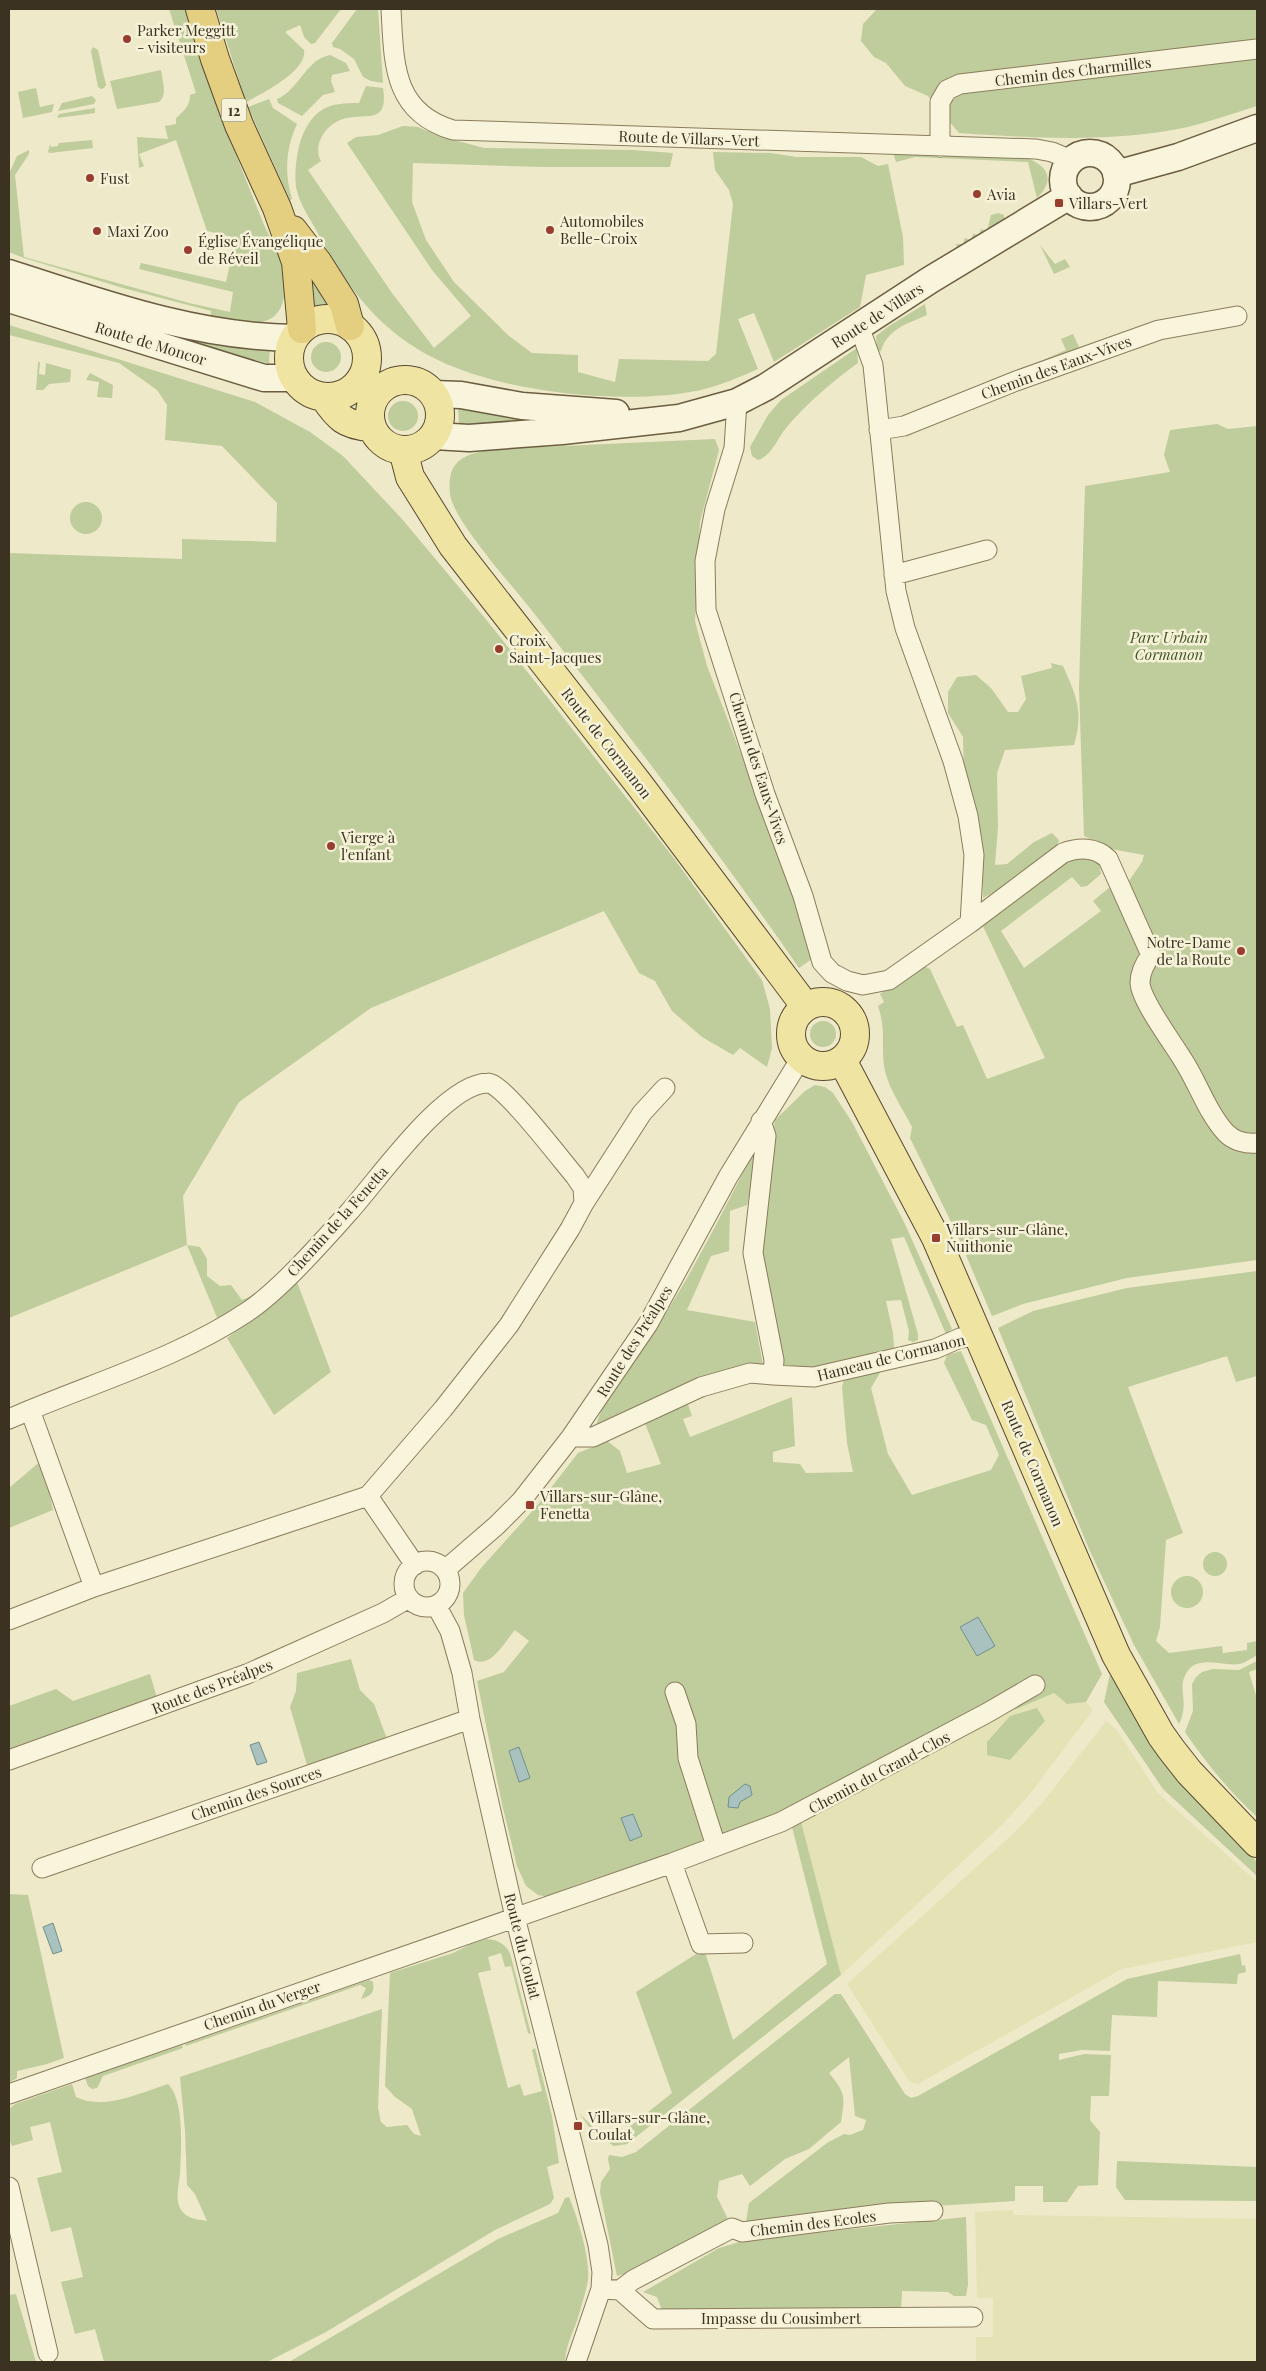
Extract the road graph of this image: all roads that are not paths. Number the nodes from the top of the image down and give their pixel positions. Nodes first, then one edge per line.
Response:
1 (200, 9) edge
2 (391, 9) edge
3 (1257, 49) edge
4 (1257, 128) edge
5 (940, 146) junction
6 (1071, 160) junction
7 (1116, 174) junction
8 (1069, 196) junction
9 (277, 208) junction
10 (9, 273) edge
11 (9, 299) edge
12 (1237, 316) dead end
13 (350, 326) junction
14 (859, 326) junction
15 (298, 334) junction
16 (365, 349) junction
17 (294, 378) junction
18 (400, 379) junction
19 (433, 394) junction
20 (324, 397) junction
21 (737, 402) junction
22 (679, 418) junction
23 (370, 427) junction
24 (879, 430) junction
25 (434, 436) junction
26 (403, 450) junction
27 (986, 550) dead end
28 (894, 575) junction
29 (970, 923) junction
30 (806, 1007) junction
31 (801, 1058) junction
32 (842, 1060) junction
33 (665, 1088) dead end
34 (761, 1121) junction
35 (1257, 1143) edge
36 (584, 1203) junction
37 (978, 1336) junction
38 (773, 1375) junction
39 (30, 1410) junction
40 (9, 1419) edge
41 (572, 1437) junction
42 (368, 1496) junction
43 (415, 1565) junction
44 (445, 1570) junction
45 (94, 1587) junction
46 (409, 1598) junction
47 (436, 1605) junction
48 (9, 1620) edge
49 (1035, 1685) dead end
50 (674, 1692) dead end
51 (470, 1719) junction
52 (9, 1760) edge
53 (1257, 1843) edge
54 (716, 1846) junction
55 (672, 1863) junction
56 (42, 1868) dead end
57 (515, 1917) junction
58 (743, 1943) dead end
59 (9, 2094) edge
60 (9, 2187) edge
61 (933, 2211) dead end
62 (601, 2290) junction
63 (620, 2290) junction
64 (973, 2317) dead end
65 (48, 2354) dead end
66 (576, 2362) edge

1 - 9 highway, 12
2 - 5 street, Route de Villars-Vert
3 - 5 street, Chemin des Charmilles
4 - 7 main road
5 - 6 street, Route de Villars-Vert
6 - 7 main road
6 - 8 main road
7 - 8 main road
8 - 14 main road, Route de Villars
9 - 13 highway, 12
9 - 15 highway, 12
10 - 15 main road, Route de Moncor
11 - 17 main road, Route de Moncor
12 - 24 street, Chemin des Eaux-Vives
13 - 15 main road
13 - 16 main road
14 - 21 main road, Route de Villars
14 - 24 street
15 - 17 main road
16 - 18 main road
16 - 20 main road
17 - 20 main road
18 - 19 main road
18 - 23 main road
19 - 22 main road, Route de Villars
19 - 25 main road
20 - 23 main road
21 - 22 main road, Route de Villars
21 - 29 street, Chemin des Eaux-Vives
22 - 25 main road, Route de Villars
23 - 26 main road
24 - 28 street
25 - 26 main road
26 - 30 main road, Route de Cormanon
27 - 28 street
28 - 29 street
29 - 35 street, Chemin des Eaux-Vives
30 - 31 main road
30 - 32 main road
31 - 32 main road
31 - 34 street, Route des Préalpes
32 - 37 main road, Route de Cormanon
33 - 36 street
34 - 38 street
34 - 41 street, Route des Préalpes
36 - 39 street, Chemin de la Fenetta
36 - 42 street
37 - 38 street, Hameau de Cormanon
37 - 53 main road, Route de Cormanon
38 - 41 street, Hameau de Cormanon
39 - 40 street, Chemin de la Fenetta
39 - 45 street
41 - 44 street, Route des Préalpes
42 - 43 street
42 - 45 street
43 - 44 street
43 - 46 street
44 - 47 street
45 - 48 street
46 - 47 street
46 - 52 street, Route des Préalpes
47 - 51 street, Route du Coulat
49 - 54 street, Chemin du Grand-Clos
50 - 54 street
51 - 56 street, Chemin des Sources
51 - 57 street, Route du Coulat
54 - 55 street, Chemin du Grand-Clos
55 - 57 street, Chemin du Grand-Clos
55 - 58 street
57 - 59 street, Chemin du Verger
57 - 62 street, Route du Coulat
60 - 65 street
61 - 63 street, Chemin des Ecoles
62 - 63 street
62 - 66 street, Route du Coulat
63 - 64 street, Impasse du Cousimbert

